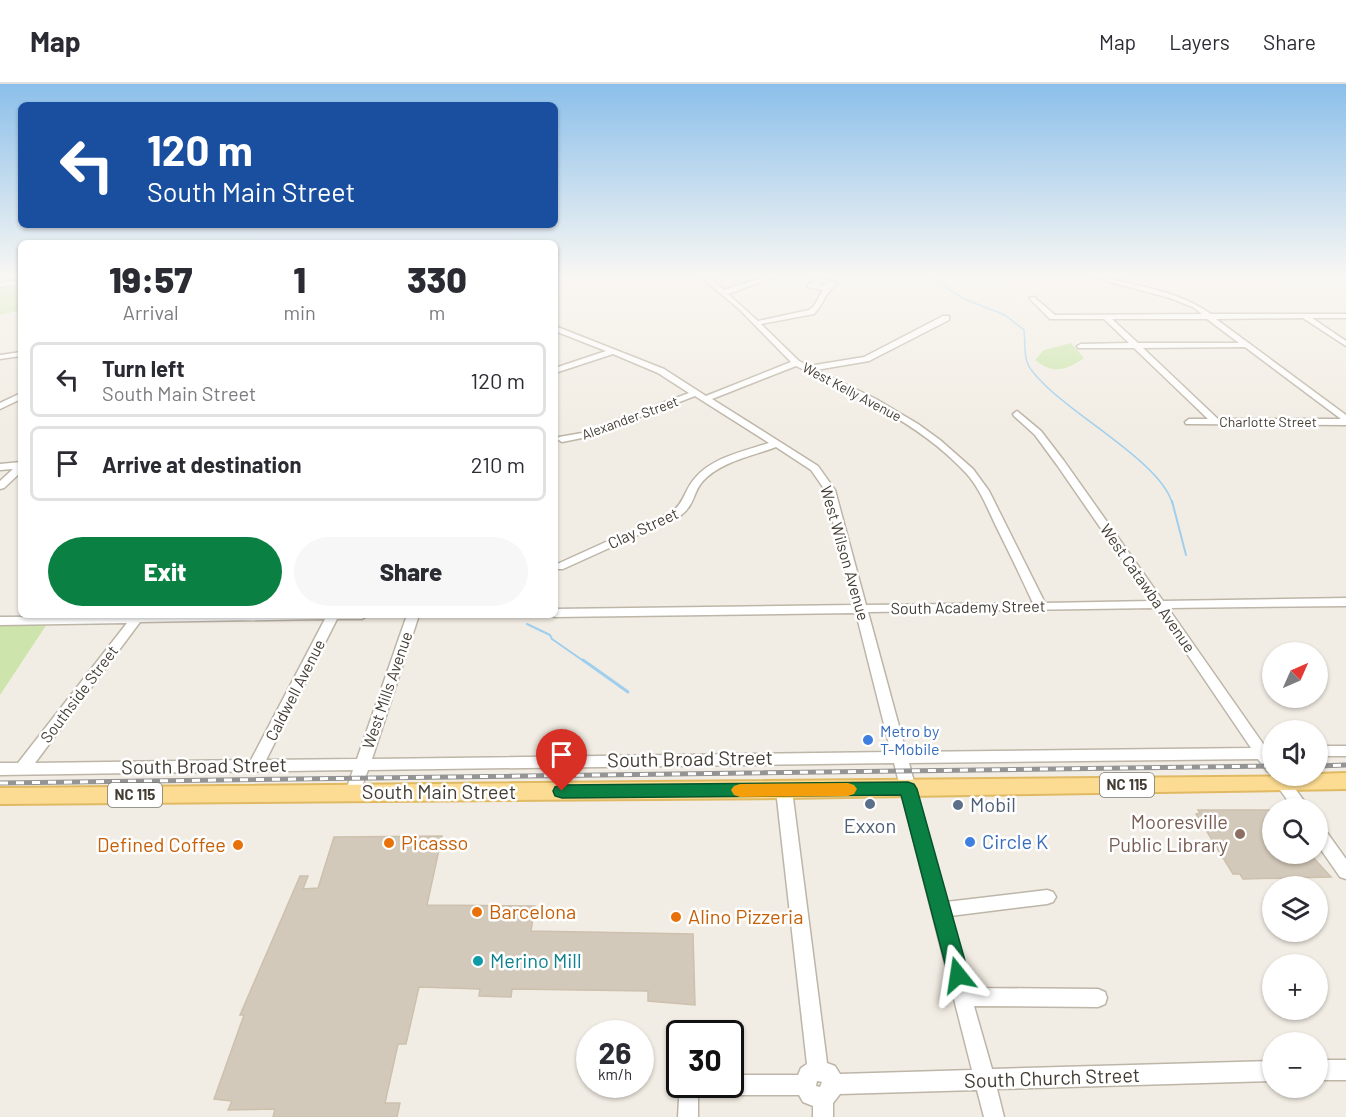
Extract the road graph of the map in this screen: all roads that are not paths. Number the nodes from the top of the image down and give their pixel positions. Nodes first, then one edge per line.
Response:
1 (758, 324) edge
2 (934, 324) edge
3 (1113, 324) edge
4 (1221, 324) edge
5 (1316, 324) edge
6 (558, 329) edge
7 (1346, 344) edge
8 (1135, 345) junction
9 (1248, 345) junction
10 (1081, 346) dead end
11 (614, 351) junction
12 (18, 354) edge
13 (0, 357) edge
14 (796, 363) junction
15 (808, 369) junction
16 (558, 370) edge
17 (701, 396) junction
18 (18, 397) edge
19 (0, 406) edge
20 (1017, 414) dead end
21 (1346, 421) edge
22 (1190, 422) dead end
23 (1216, 422) junction
24 (562, 439) dead end
25 (776, 444) junction
26 (18, 466) edge
27 (0, 467) edge
28 (18, 469) edge
29 (0, 486) edge
30 (559, 567) dead end
31 (1346, 602) edge
32 (1160, 604) junction
33 (1041, 606) junction
34 (861, 609) junction
35 (558, 613) edge
36 (137, 618) joint
37 (331, 618) edge
38 (412, 618) edge
39 (0, 621) edge
40 (1262, 746) edge
41 (1346, 750) edge
42 (1328, 751) edge
43 (1262, 753) edge
44 (900, 757) junction
45 (256, 765) junction
46 (362, 765) junction
47 (0, 769) edge
48 (22, 769) junction
49 (1262, 776) edge
50 (1328, 779) edge
51 (1346, 781) edge
52 (908, 789) junction
53 (784, 790) junction
54 (352, 793) junction
55 (0, 796) edge
56 (1328, 847) edge
57 (1346, 872) edge
58 (1047, 897) dead end
59 (942, 910) junction
60 (964, 997) junction
61 (1098, 998) dead end
62 (1328, 1070) edge
63 (1346, 1070) edge
64 (1262, 1071) edge
65 (986, 1081) junction
66 (744, 1088) edge
67 (821, 1091) edge
68 (688, 1098) edge
69 (688, 1117) edge
70 (994, 1117) edge

1 - 14 street, West Kelly Avenue
2 - 15 street
3 - 8 street
4 - 9 street
5 - 7 street
6 - 11 street, West Wilson Avenue
8 - 9 street
8 - 10 street
8 - 23 street
9 - 21 street
11 - 16 street
11 - 17 street, West Wilson Avenue
12 - 13 street
14 - 15 street, West Kelly Avenue
14 - 17 street, Alexander Street
15 - 33 street, West Kelly Avenue
17 - 24 street, Alexander Street
17 - 25 street, West Wilson Avenue
18 - 19 street
20 - 32 street, West Catawba Avenue
21 - 23 street, Charlotte Street
22 - 23 street, Charlotte Street
25 - 30 street, Clay Street
25 - 34 street, West Wilson Avenue
26 - 27 street
28 - 29 street
31 - 32 street, South Academy Street
32 - 33 street, South Academy Street
32 - 40 street, West Catawba Avenue
33 - 34 street, South Academy Street
34 - 35 street, South Academy Street
34 - 44 street, West Wilson Avenue
36 - 39 street
36 - 48 street, Southside Street
37 - 45 street, Caldwell Avenue
38 - 46 street, West Mills Avenue
41 - 42 street
43 - 44 street, South Broad Street
44 - 46 street, South Broad Street
44 - 52 street, West Wilson Avenue
45 - 46 street, South Broad Street
45 - 48 street, South Broad Street
46 - 54 street, West Mills Avenue
47 - 48 street, South Broad Street
49 - 52 main road, South Main Street / NC 115
50 - 51 main road, South Main Street / NC 115
52 - 53 main road, South Main Street / NC 115
52 - 59 street, West Wilson Avenue
53 - 54 main road, South Main Street / NC 115
53 - 67 street
54 - 55 main road, South Main Street / NC 115
56 - 57 street
58 - 59 street
59 - 60 street, West Wilson Avenue
60 - 61 street
60 - 65 street, West Wilson Avenue
62 - 63 street
64 - 65 street, South Church Street
65 - 67 street, South Church Street
65 - 70 street, West Wilson Avenue
66 - 67 street, South Church Street
68 - 69 street

